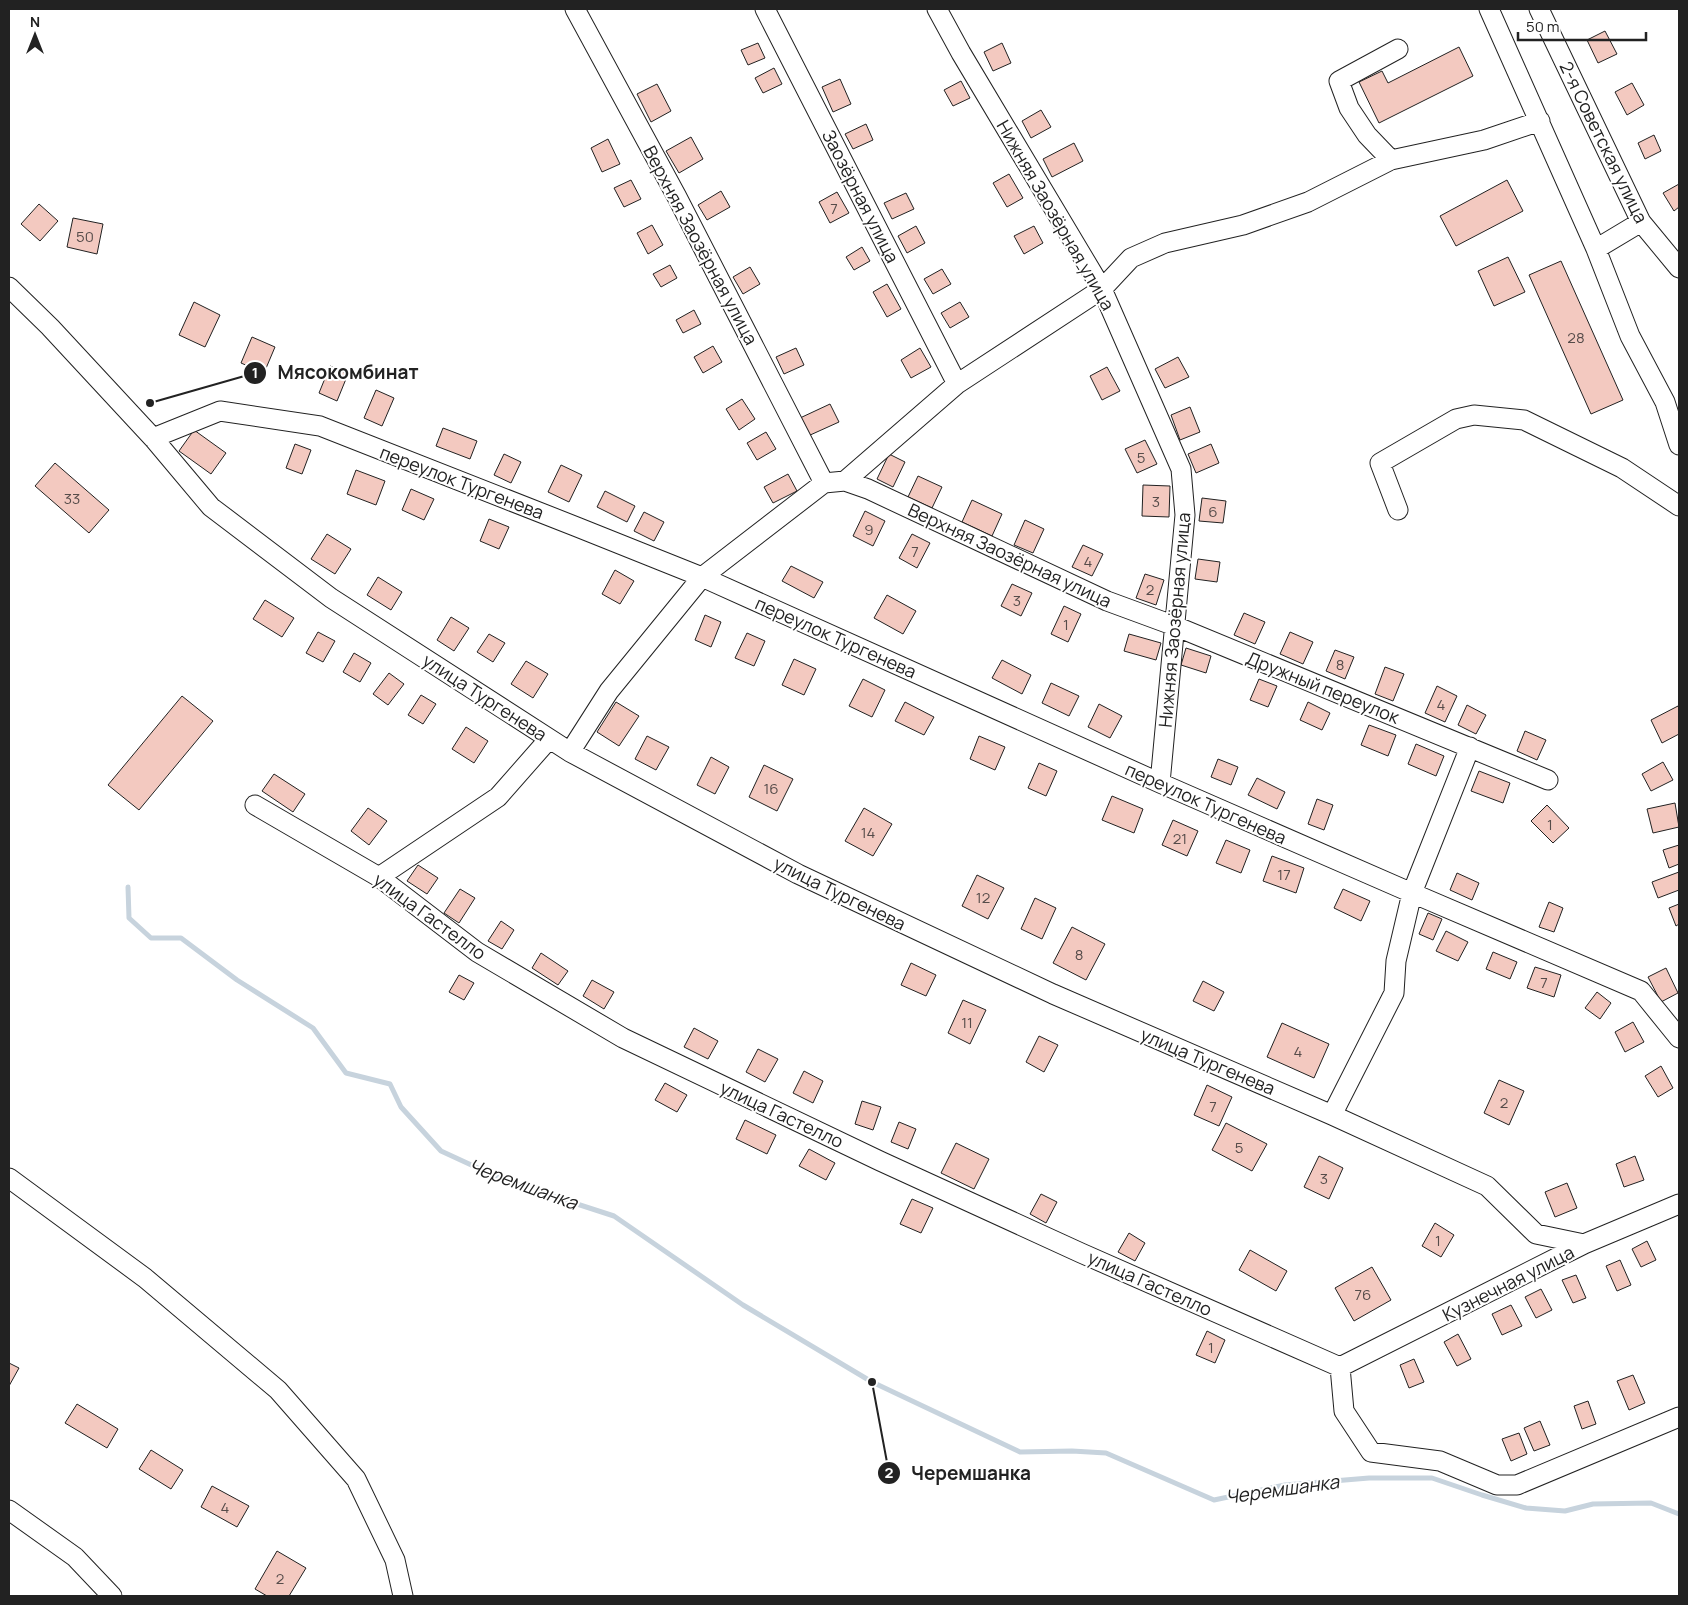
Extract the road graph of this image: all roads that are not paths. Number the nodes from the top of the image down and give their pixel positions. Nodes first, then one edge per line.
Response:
1 (575, 9) edge
2 (765, 9) edge
3 (937, 9) edge
4 (1489, 9) edge
5 (1539, 9) edge
6 (1398, 49) dead end
7 (1540, 121) junction
8 (1391, 160) junction
9 (1641, 222) junction
10 (1596, 248) junction
11 (1679, 268) edge
12 (9, 286) edge
13 (1102, 289) junction
14 (957, 384) junction
15 (153, 438) junction
16 (1679, 445) edge
17 (845, 481) junction
18 (824, 483) junction
19 (1679, 506) edge
20 (1398, 510) dead end
21 (702, 577) junction
22 (1176, 626) junction
23 (549, 739) junction
24 (1470, 747) junction
25 (570, 752) junction
26 (1548, 780) dead end
27 (1160, 783) junction
28 (255, 805) dead end
29 (379, 878) junction
30 (1412, 893) junction
31 (1679, 1038) edge
32 (1332, 1115) junction
33 (9, 1178) edge
34 (1679, 1204) edge
35 (1584, 1244) junction
36 (1340, 1367) junction
37 (1679, 1417) edge
38 (12, 1518) edge
39 (112, 1596) edge
40 (403, 1596) edge

1 - 18 street, Верхняя Заозёрная улица
2 - 14 street, Заозёрная улица
3 - 13 street, Нижняя Заозёрная улица
4 - 7 street
5 - 9 street, 2-я Советская улица
6 - 8 street
7 - 8 street
7 - 10 street
8 - 13 street
9 - 10 street
9 - 11 street, 2-я Советская улица
10 - 16 street
12 - 15 street
13 - 14 street
13 - 22 street, Нижняя Заозёрная улица
14 - 17 street
15 - 21 street, переулок Тургенева
15 - 23 street, улица Тургенева
17 - 18 street
17 - 22 street, Верхняя Заозёрная улица
18 - 21 street
19 - 20 street
21 - 25 street
21 - 27 street, переулок Тургенева
22 - 24 street, Дружный переулок
22 - 27 street, Нижняя Заозёрная улица
23 - 25 street, улица Тургенева
23 - 29 street
24 - 26 street, Дружный переулок
24 - 30 street
25 - 32 street, улица Тургенева
27 - 30 street, переулок Тургенева
28 - 29 street, улица Гастелло
29 - 36 street, улица Гастелло
30 - 31 street, переулок Тургенева
30 - 32 street
32 - 35 street, улица Тургенева
33 - 40 street
34 - 35 street, Кузнечная улица
35 - 36 street, Кузнечная улица
36 - 37 street
38 - 39 street

